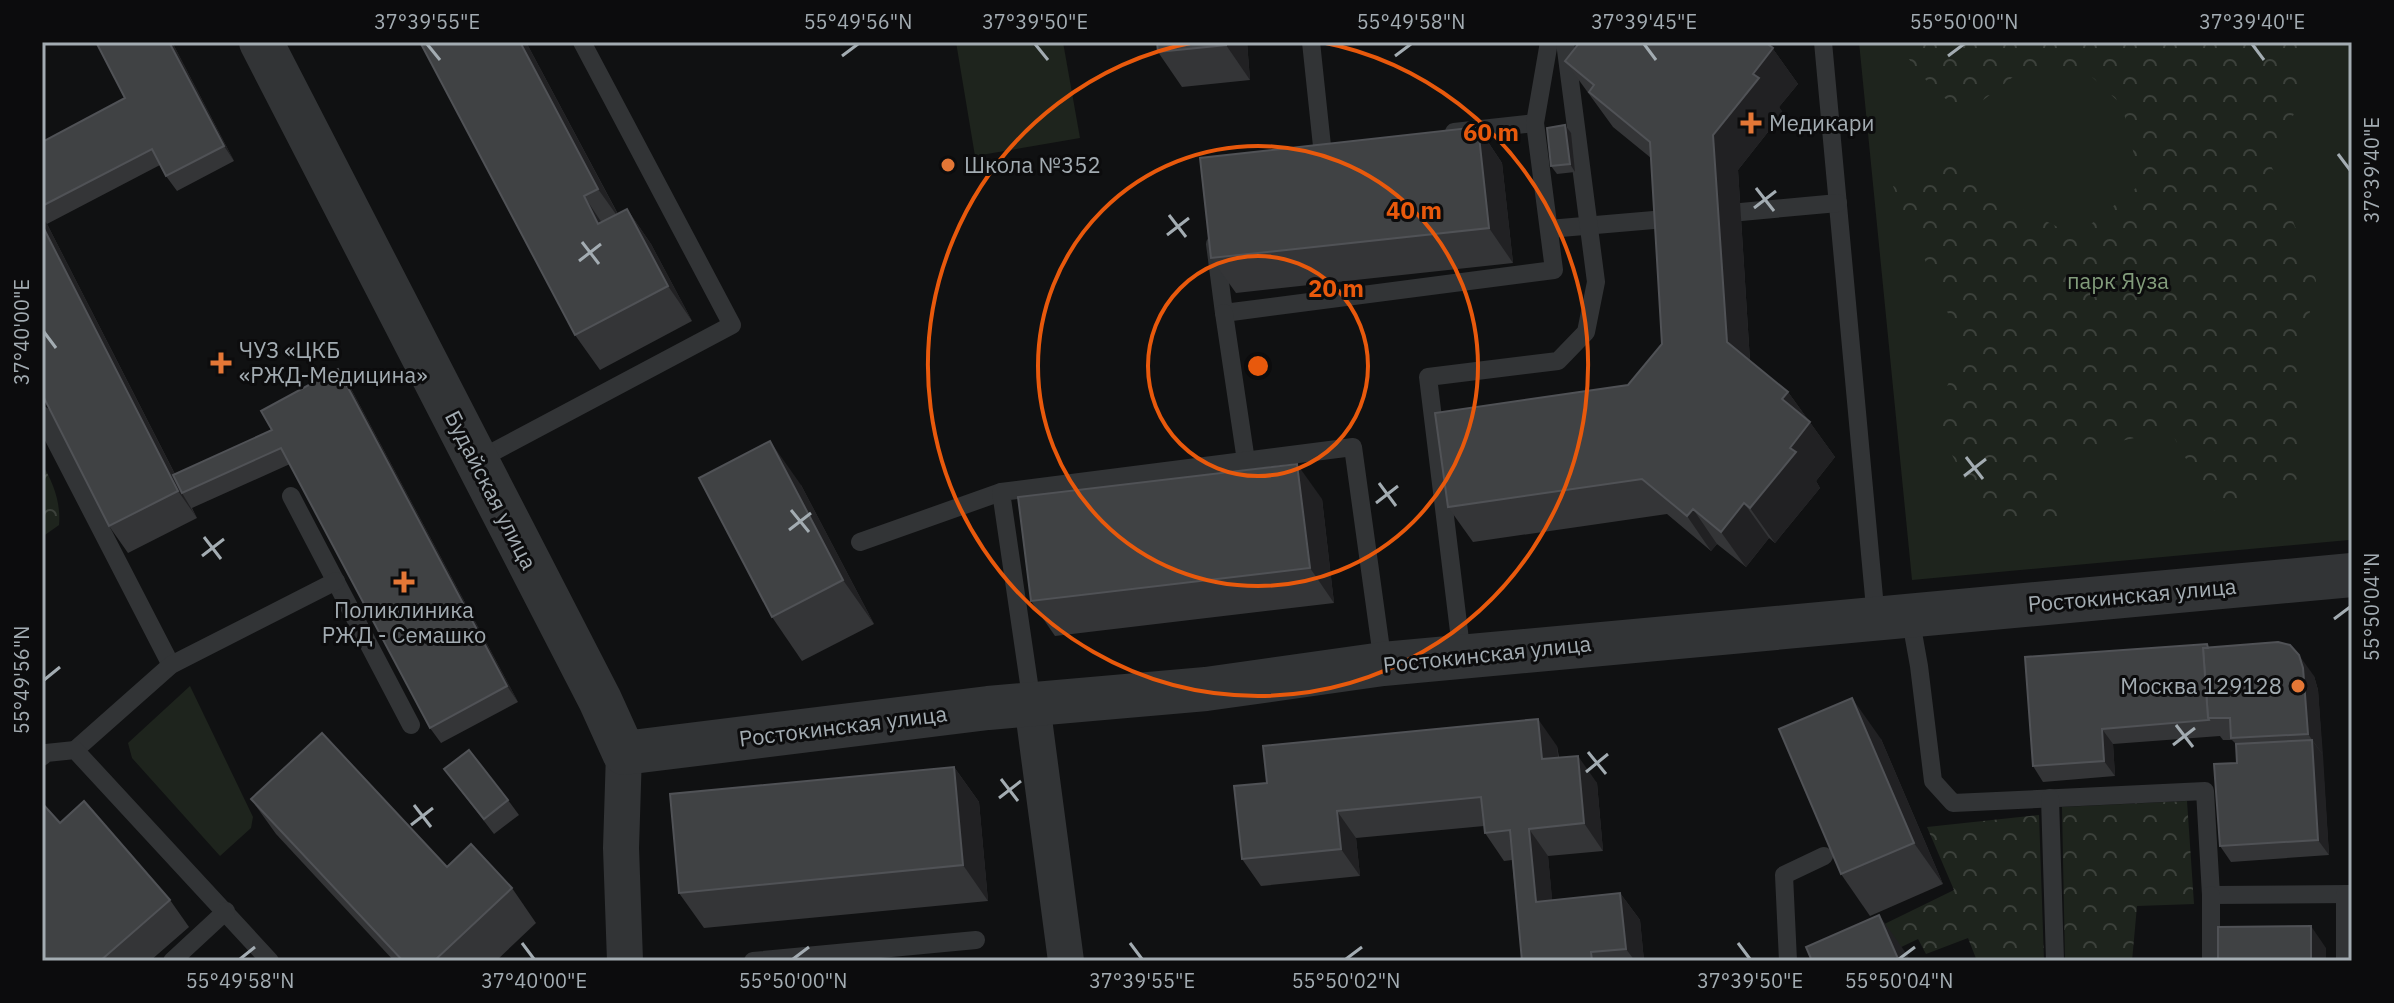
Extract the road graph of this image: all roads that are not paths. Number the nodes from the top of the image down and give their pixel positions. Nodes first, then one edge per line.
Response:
1 (261, 42) edge
2 (582, 42) edge
3 (1311, 42) edge
4 (1549, 42) edge
5 (1565, 42) edge
6 (1823, 42) edge
7 (1535, 123) junction
8 (1444, 133) edge
9 (1323, 146) edge
10 (1838, 203) junction
11 (1741, 212) dead end
12 (1677, 218) edge
13 (1212, 224) edge
14 (1589, 226) junction
15 (1549, 229) junction
16 (1224, 313) junction
17 (42, 415) edge
18 (476, 461) junction
19 (1246, 461) junction
20 (1001, 492) junction
21 (291, 496) dead end
22 (860, 542) dead end
23 (2352, 575) edge
24 (336, 581) junction
25 (1893, 617) junction
26 (1462, 656) junction
27 (1383, 664) junction
28 (171, 665) junction
29 (1032, 704) junction
30 (411, 725) dead end
31 (75, 750) junction
32 (43, 753) edge
33 (624, 753) junction
34 (2050, 798) junction
35 (1824, 856) edge
36 (2348, 894) edge
37 (2211, 895) junction
38 (226, 911) junction
39 (976, 940) dead end
40 (172, 961) edge
41 (270, 961) edge
42 (625, 961) edge
43 (753, 961) edge
44 (1066, 961) edge
45 (1788, 961) edge
46 (2055, 961) edge
47 (2211, 961) edge
48 (2345, 961) edge

1 - 18 street, Будайская улица
2 - 18 lane
3 - 9 lane
4 - 7 lane
5 - 14 lane
6 - 10 lane
7 - 8 lane
7 - 15 lane
10 - 11 lane
10 - 25 lane
12 - 14 lane
13 - 16 lane
14 - 15 lane
14 - 26 lane
15 - 16 lane
16 - 19 lane
17 - 28 lane
18 - 33 street, Будайская улица
19 - 20 lane
19 - 27 lane
20 - 22 lane
20 - 29 lane
21 - 24 lane
23 - 25 street, Ростокинская улица
24 - 28 lane
24 - 30 lane
25 - 26 street, Ростокинская улица
25 - 34 lane
26 - 27 street, Ростокинская улица
27 - 29 street, Ростокинская улица
28 - 31 lane
29 - 33 street, Ростокинская улица
29 - 44 street
31 - 32 lane
31 - 38 lane
33 - 42 street, Будайская улица
34 - 37 lane
34 - 46 lane
35 - 45 lane
36 - 37 lane
36 - 48 lane
37 - 47 lane
38 - 40 lane
38 - 41 lane
39 - 43 lane

